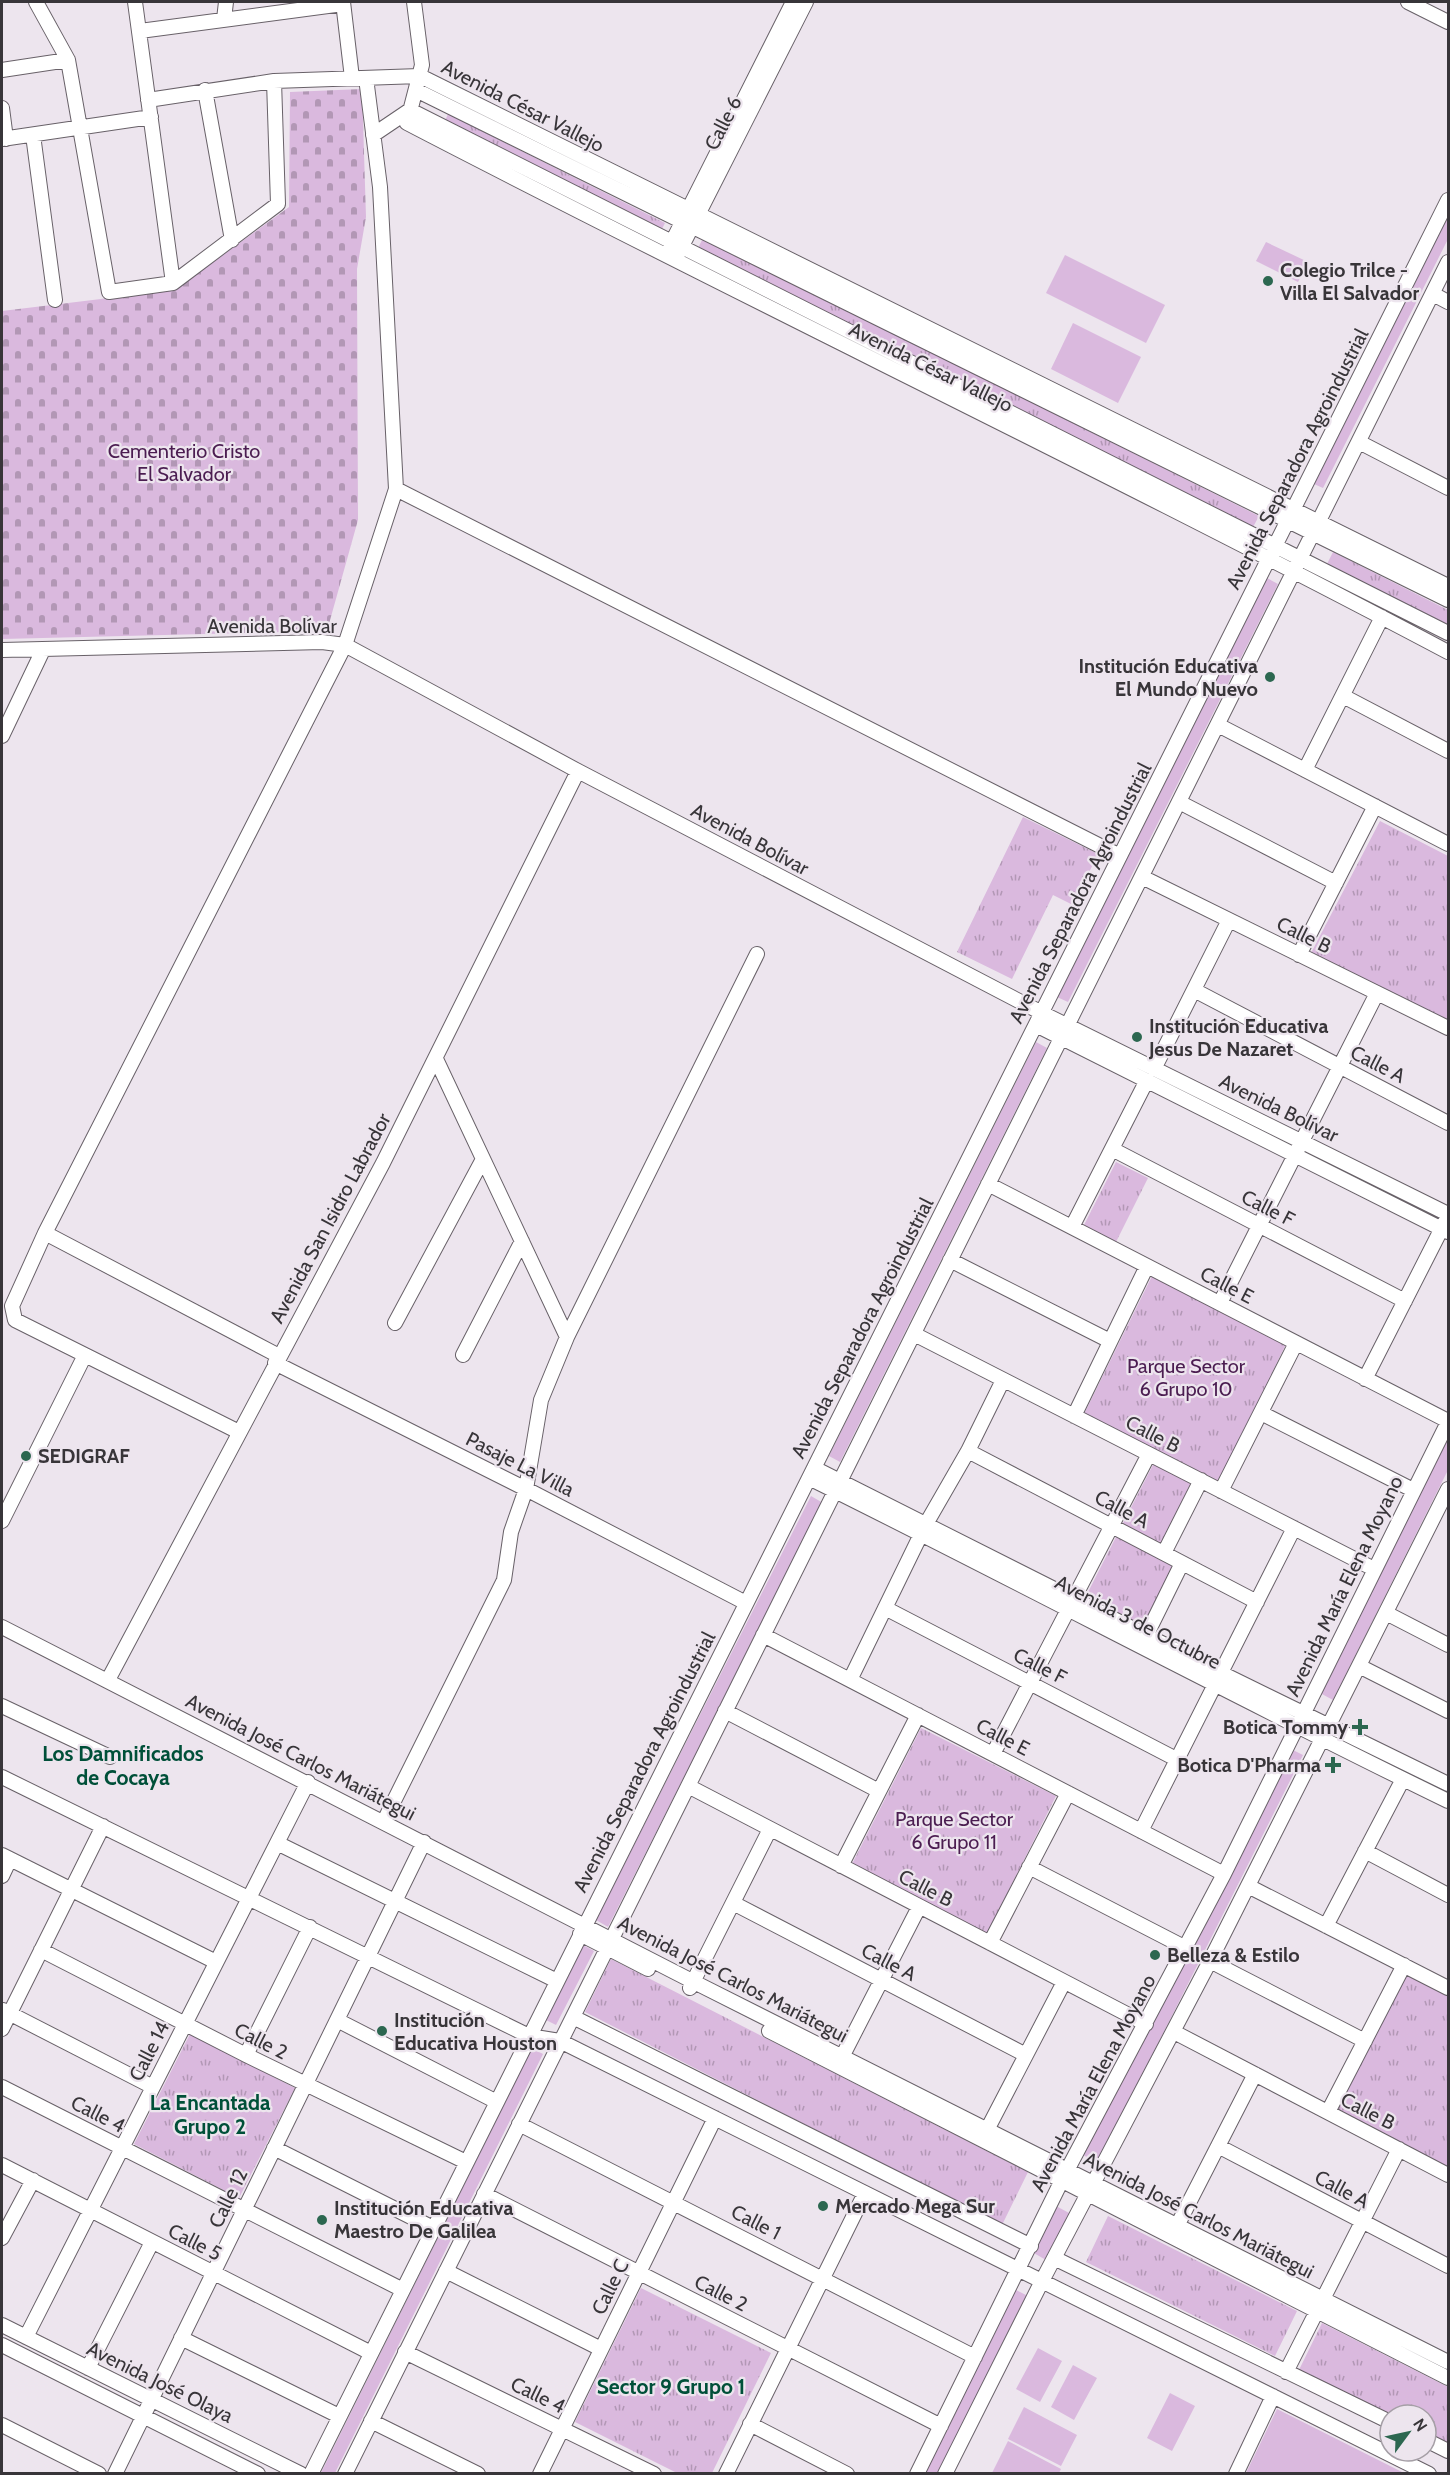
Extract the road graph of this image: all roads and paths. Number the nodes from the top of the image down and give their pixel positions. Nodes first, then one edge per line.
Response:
1 (36, 2) edge
2 (135, 2) edge
3 (226, 2) edge
4 (414, 2) edge
5 (793, 2) edge
6 (806, 2) edge
7 (1408, 2) edge
8 (343, 3) edge
9 (282, 7) edge
10 (224, 19) junction
11 (1449, 22) edge
12 (140, 31) junction
13 (68, 60) junction
14 (2, 70) edge
15 (765, 70) junction
16 (420, 76) junction
17 (359, 78) junction
18 (274, 81) junction
19 (206, 90) junction
20 (416, 90) junction
21 (148, 100) junction
22 (2, 108) edge
23 (151, 117) junction
24 (409, 117) junction
25 (80, 129) junction
26 (33, 135) junction
27 (373, 135) junction
28 (4, 139) edge
29 (1449, 200) edge
30 (690, 218) junction
31 (232, 240) junction
32 (676, 246) junction
33 (670, 259) junction
34 (1449, 262) edge
35 (173, 283) junction
36 (1433, 294) junction
37 (55, 300) dead end
38 (1449, 302) edge
39 (1359, 442) junction
40 (1446, 482) edge
41 (396, 489) junction
42 (1291, 514) junction
43 (1316, 527) junction
44 (1272, 551) junction
45 (1301, 558) junction
46 (1294, 571) junction
47 (1449, 585) edge
48 (1449, 600) edge
49 (1382, 617) junction
50 (1449, 633) edge
51 (345, 645) junction
52 (2, 650) edge
53 (44, 650) junction
54 (1449, 652) edge
55 (1343, 696) junction
56 (1218, 725) junction
57 (2, 736) edge
58 (1449, 750) edge
59 (1305, 770) junction
60 (578, 771) junction
61 (1179, 802) junction
62 (1375, 806) junction
63 (1449, 844) edge
64 (1120, 856) junction
65 (1142, 877) junction
66 (1336, 883) junction
67 (1229, 920) junction
68 (757, 954) dead end
69 (1299, 955) junction
70 (1194, 990) junction
71 (1377, 993) junction
72 (1039, 1019) junction
73 (1448, 1027) edge
74 (1064, 1032) junction
75 (436, 1059) junction
76 (1340, 1066) junction
77 (1154, 1069) junction
78 (1146, 1082) junction
79 (1449, 1123) edge
80 (1303, 1141) junction
81 (1112, 1149) junction
82 (1296, 1155) junction
83 (483, 1159) junction
84 (988, 1184) junction
85 (1449, 1215) edge
86 (1260, 1226) junction
87 (1072, 1227) junction
88 (1445, 1230) edge
89 (45, 1233) junction
90 (522, 1241) junction
91 (950, 1260) junction
92 (1147, 1266) junction
93 (1405, 1301) junction
94 (1220, 1304) junction
95 (395, 1323) dead end
96 (914, 1334) junction
97 (567, 1337) junction
98 (1110, 1341) junction
99 (1296, 1343) junction
100 (85, 1355) junction
101 (463, 1355) dead end
102 (277, 1360) junction
103 (1365, 1378) junction
104 (1003, 1380) junction
105 (1261, 1413) junction
106 (1074, 1416) junction
107 (1449, 1422) edge
108 (239, 1432) junction
109 (968, 1451) junction
110 (1149, 1454) junction
111 (811, 1473) junction
112 (1201, 1480) junction
113 (838, 1486) junction
114 (526, 1489) junction
115 (1449, 1489) edge
116 (1413, 1490) junction
117 (1221, 1491) junction
118 (2, 1521) edge
119 (1112, 1526) junction
120 (1294, 1528) junction
121 (924, 1529) junction
122 (1164, 1553) junction
123 (1182, 1563) junction
124 (1374, 1569) junction
125 (1257, 1602) junction
126 (746, 1603) junction
127 (1071, 1603) junction
128 (885, 1608) junction
129 (1386, 1613) junction
130 (2, 1627) edge
131 (1147, 1634) junction
132 (763, 1635) junction
133 (1449, 1644) edge
134 (1359, 1666) junction
135 (1218, 1679) junction
136 (108, 1680) junction
137 (850, 1680) junction
138 (1030, 1683) junction
139 (2, 1706) edge
140 (725, 1711) junction
141 (1449, 1711) edge
142 (1304, 1713) junction
143 (918, 1715) junction
144 (1296, 1726) junction
145 (1326, 1732) junction
146 (993, 1754) junction
147 (110, 1757) dead end
148 (1178, 1760) junction
149 (2, 1777) edge
150 (1403, 1779) junction
151 (308, 1782) junction
152 (1449, 1784) edge
153 (688, 1786) junction
154 (879, 1791) junction
155 (1068, 1793) junction
156 (1449, 1801) edge
157 (384, 1821) junction
158 (103, 1826) junction
159 (770, 1829) junction
160 (1141, 1831) junction
161 (424, 1842) junction
162 (277, 1843) junction
163 (1365, 1851) junction
164 (6, 1857) edge
165 (841, 1866) junction
166 (1029, 1867) junction
167 (1224, 1874) junction
168 (2, 1876) edge
169 (1248, 1886) junction
170 (71, 1890) junction
171 (1449, 1895) edge
172 (249, 1897) junction
173 (395, 1901) junction
174 (733, 1903) junction
175 (919, 1906) junction
176 (1326, 1926) junction
177 (310, 1927) junction
178 (583, 1930) junction
179 (990, 1943) junction
180 (609, 1944) junction
181 (1186, 1948) junction
182 (41, 1950) junction
183 (369, 1955) junction
184 (1210, 1961) junction
185 (216, 1962) junction
186 (1404, 1965) junction
187 (881, 1980) junction
188 (557, 1981) junction
189 (1064, 1982) junction
190 (692, 1986) junction
191 (1449, 1988) edge
192 (5, 2011) edge
193 (573, 2017) junction
194 (337, 2020) junction
195 (185, 2024) junction
196 (1146, 2024) junction
197 (2, 2029) edge
198 (1174, 2032) junction
199 (529, 2036) junction
200 (560, 2041) junction
201 (1365, 2041) junction
202 (246, 2055) junction
203 (1026, 2055) junction
204 (842, 2057) junction
205 (1254, 2074) junction
206 (305, 2085) junction
207 (153, 2086) junction
208 (2, 2087) edge
209 (497, 2102) junction
210 (1328, 2112) junction
211 (715, 2118) junction
212 (519, 2124) junction
213 (987, 2130) junction
214 (1218, 2146) junction
215 (122, 2148) junction
216 (274, 2148) junction
217 (1399, 2149) junction
218 (466, 2162) junction
219 (2, 2165) edge
220 (1065, 2175) junction
221 (1449, 2175) edge
222 (33, 2180) junction
223 (1090, 2189) junction
224 (865, 2193) junction
225 (484, 2194) junction
226 (674, 2202) junction
227 (91, 2210) junction
228 (244, 2210) junction
229 (1363, 2222) junction
230 (1177, 2226) junction
231 (434, 2228) junction
232 (2, 2238) edge
233 (152, 2242) junction
234 (1031, 2246) junction
235 (1054, 2258) junction
236 (1449, 2266) edge
237 (1019, 2270) junction
238 (446, 2271) junction
239 (213, 2273) junction
240 (639, 2273) junction
241 (823, 2278) junction
242 (1042, 2281) junction
243 (402, 2290) junction
244 (1321, 2306) junction
245 (2, 2325) edge
246 (26, 2337) junction
247 (181, 2338) junction
248 (2, 2345) edge
249 (788, 2348) junction
250 (602, 2349) junction
251 (405, 2352) junction
252 (371, 2353) junction
253 (975, 2357) junction
254 (1449, 2362) edge
255 (88, 2368) junction
256 (1287, 2372) junction
257 (1449, 2378) edge
258 (1273, 2396) junction
259 (151, 2400) junction
260 (143, 2416) junction
261 (339, 2416) junction
262 (1378, 2416) edge
263 (371, 2421) junction
264 (750, 2424) junction
265 (2, 2425) edge
266 (941, 2426) junction
267 (562, 2428) junction
268 (99, 2474) edge
269 (115, 2474) edge
270 (258, 2474) edge
271 (301, 2474) edge
272 (310, 2474) edge
273 (345, 2474) edge
274 (478, 2474) edge
275 (540, 2474) edge
276 (654, 2474) edge
277 (726, 2474) edge
278 (847, 2474) edge
279 (917, 2474) edge
280 (945, 2474) edge
281 (1236, 2474) edge
282 (1429, 2474) edge

1 - 13 street
2 - 12 street
3 - 10 street
4 - 16 street, Avenida César Vallejo
5 - 15 street, Calle 6
6 - 15 street, Calle 6
7 - 11 street
8 - 9 street
8 - 17 street
9 - 10 street
10 - 12 street
12 - 21 street
13 - 14 street
13 - 25 street
15 - 30 street, Calle 6
16 - 17 street
16 - 20 street, Avenida César Vallejo
16 - 30 street, Avenida César Vallejo
17 - 18 street
17 - 27 street
18 - 19 street
18 - 31 street
19 - 21 street
19 - 31 street
20 - 24 street, Avenida César Vallejo
20 - 30 street, Avenida César Vallejo
21 - 23 street
22 - 28 street
23 - 25 street
23 - 35 street
24 - 27 street
24 - 32 street, Avenida César Vallejo
24 - 33 street, Avenida César Vallejo
25 - 26 street
25 - 35 street
26 - 28 street
26 - 37 street
27 - 41 street
29 - 42 street, Avenida Separadora Agroindustrial
30 - 32 street, Calle 6
30 - 42 street, Avenida César Vallejo
31 - 35 street
32 - 33 street, Calle 6
32 - 44 street, Avenida César Vallejo
33 - 44 street, Avenida César Vallejo
34 - 36 street
36 - 38 street
36 - 39 street
39 - 40 street
39 - 43 street
41 - 51 street
41 - 64 street
42 - 43 street, Avenida César Vallejo
42 - 44 street, Avenida Separadora Agroindustrial
43 - 45 street
43 - 47 street, Avenida César Vallejo
43 - 48 street, Avenida César Vallejo
44 - 45 street, Avenida César Vallejo
44 - 46 street, Avenida César Vallejo
44 - 64 street, Avenida Separadora Agroindustrial
45 - 46 street
45 - 50 street, Avenida César Vallejo
46 - 49 street, Avenida César Vallejo
46 - 56 street
49 - 54 street, Avenida César Vallejo
49 - 55 street
51 - 53 street, Avenida Bolívar
51 - 60 street, Avenida Bolívar
51 - 89 street
52 - 53 street, Avenida Bolívar
53 - 57 street
55 - 58 street
55 - 59 street
56 - 59 street
56 - 61 street
59 - 62 street
60 - 72 street, Avenida Bolívar
60 - 75 street, Avenida San Isidro Labrador
61 - 65 street
61 - 66 street
62 - 63 street
62 - 66 street
64 - 72 street, Avenida Separadora Agroindustrial
65 - 67 street, Calle B
65 - 74 street
66 - 69 street
67 - 69 street, Calle B
67 - 70 street
68 - 97 street
69 - 71 street, Calle B
70 - 76 street, Calle A
70 - 77 street
71 - 73 street, Calle B
71 - 76 street
72 - 74 street, Avenida Bolívar
72 - 111 street, Avenida Separadora Agroindustrial
74 - 77 street, Avenida Bolívar
74 - 78 street, Avenida Bolívar
74 - 84 street
75 - 83 street
75 - 102 street, Avenida San Isidro Labrador
76 - 79 street, Calle A
76 - 80 street
77 - 80 street, Avenida Bolívar
78 - 81 street
78 - 82 street, Avenida Bolívar
80 - 82 street
80 - 85 street, Avenida Bolívar
81 - 86 street, Calle F
81 - 87 street
82 - 86 street
82 - 88 street, Avenida Bolívar
83 - 90 street
83 - 95 street
84 - 87 street, Calle E
84 - 91 street
85 - 88 street
86 - 93 street, Calle F
86 - 94 street
87 - 92 street, Calle E
88 - 93 street
89 - 100 street
89 - 102 street, Pasaje La Villa
90 - 97 street
90 - 101 street
91 - 96 street
91 - 98 street
92 - 94 street, Calle E
92 - 98 street
93 - 103 street
94 - 99 street, Calle E
96 - 104 street, Calle B
96 - 113 street
97 - 114 street
98 - 106 street
99 - 103 street, Calle E
99 - 105 street
100 - 108 street
100 - 118 street
102 - 108 street, Avenida San Isidro Labrador
102 - 114 street, Pasaje La Villa
103 - 107 street, Calle E
104 - 106 street, Calle B
104 - 109 street
105 - 116 street
105 - 117 street
106 - 110 street, Calle B
107 - 116 street, Avenida María Elena Moyano
108 - 136 street, Avenida San Isidro Labrador
109 - 119 street, Calle A
109 - 121 street
110 - 112 street, Calle B
110 - 119 street
111 - 113 street, Avenida 3 de Octubre
111 - 126 street, Avenida Separadora Agroindustrial
112 - 117 street, Calle B
112 - 122 street
113 - 121 street, Avenida 3 de Octubre
113 - 132 street
114 - 126 street, Pasaje La Villa
114 - 157 street
115 - 129 street
116 - 124 street, Avenida María Elena Moyano
117 - 120 street, Calle B
119 - 122 street, Calle A
119 - 127 street
120 - 124 street, Calle B
120 - 125 street
121 - 127 street, Avenida 3 de Octubre
121 - 128 street
122 - 123 street, Calle A
123 - 125 street, Calle A
123 - 131 street
124 - 142 street, Avenida María Elena Moyano
125 - 135 street
126 - 178 street, Avenida Separadora Agroindustrial
127 - 131 street, Avenida 3 de Octubre
127 - 135 street, Avenida 3 de Octubre
127 - 138 street
128 - 137 street
128 - 138 street, Calle F
129 - 133 street
129 - 134 street
130 - 136 street, Avenida José Carlos Mariátegui
131 - 135 street, Avenida 3 de Octubre
132 - 137 street, Calle E
132 - 140 street
134 - 141 street
134 - 145 street
135 - 142 street, Avenida 3 de Octubre
135 - 144 street, Avenida 3 de Octubre
135 - 148 street
136 - 151 street, Avenida José Carlos Mariátegui
137 - 143 street, Calle E
138 - 146 street
138 - 148 street, Calle F
139 - 147 street
140 - 153 street
140 - 154 street
142 - 144 street, Avenida María Elena Moyano
142 - 145 street, Avenida 3 de Octubre
143 - 146 street, Calle E
143 - 154 street
144 - 145 street, Avenida 3 de Octubre
144 - 167 street, Avenida María Elena Moyano
145 - 150 street, Avenida 3 de Octubre
145 - 152 street, Avenida 3 de Octubre
145 - 169 street
146 - 155 street, Calle E
148 - 160 street
149 - 158 street
150 - 156 street, Avenida 3 de Octubre
150 - 163 street
151 - 157 street, Avenida José Carlos Mariátegui
151 - 162 street, Calle 14
153 - 159 street, Calle B
153 - 180 street
154 - 165 street
155 - 160 street, Calle E
155 - 166 street
157 - 161 street, Avenida José Carlos Mariátegui
158 - 170 street
158 - 172 street
159 - 165 street, Calle B
159 - 174 street
160 - 167 street, Calle E
161 - 173 street, Calle 12
161 - 178 street, Avenida José Carlos Mariátegui
162 - 172 street, Calle 14
162 - 173 street
163 - 171 street
163 - 176 street
164 - 168 street
164 - 170 street
165 - 175 street, Calle B
166 - 179 street
166 - 181 street
167 - 181 street, Avenida María Elena Moyano
169 - 176 street
169 - 184 street
170 - 182 street
170 - 185 street
172 - 177 street
172 - 185 street, Calle 14
173 - 183 street, Calle 12
173 - 188 street
174 - 187 street, Calle A
174 - 190 street
175 - 179 street, Calle B
175 - 187 street
176 - 186 street
177 - 183 street
177 - 202 street
178 - 180 street, Avenida José Carlos Mariátegui
178 - 188 street, Avenida Separadora Agroindustrial
179 - 189 street, Calle B
180 - 190 street, Avenida José Carlos Mariátegui
180 - 193 street
181 - 196 street, Avenida María Elena Moyano
182 - 192 street
182 - 195 street, Calle 2
183 - 194 street, Calle 12
183 - 199 street
184 - 198 street
184 - 201 street
185 - 195 street, Calle 14
186 - 191 street
186 - 201 street
187 - 203 street, Calle A
187 - 204 street
188 - 199 street, Avenida Separadora Agroindustrial
189 - 196 street, Calle B
189 - 203 street
190 - 204 street, Avenida José Carlos Mariátegui
190 - 220 street, Avenida José Carlos Mariátegui
192 - 197 street
192 - 207 street
193 - 200 street
193 - 234 street
194 - 206 street, Calle 12
194 - 209 street
195 - 202 street, Calle 2
195 - 207 street, Calle 14
196 - 220 street, Avenida María Elena Moyano
198 - 205 street, Calle B
198 - 223 street
199 - 200 street
199 - 209 street, Avenida Separadora Agroindustrial
200 - 211 street
200 - 212 street
201 - 210 street
202 - 206 street, Calle 2
203 - 213 street
204 - 213 street, Avenida José Carlos Mariátegui
205 - 210 street, Calle B
205 - 214 street
206 - 216 street, Calle 12
206 - 218 street, Calle 2
207 - 215 street, Calle 14
208 - 215 street, Calle 4
209 - 218 street, Avenida Separadora Agroindustrial
210 - 217 street, Calle B
211 - 224 street
211 - 226 street, Calle C
212 - 225 street
212 - 226 street, Calle 1
213 - 220 street, Avenida José Carlos Mariátegui
214 - 229 street, Calle A
214 - 230 street
215 - 227 street, Calle 14
215 - 228 street, Calle 4
216 - 228 street, Calle 12
216 - 231 street
217 - 221 street, Calle B
217 - 229 street
218 - 231 street, Avenida Separadora Agroindustrial
219 - 222 street, Calle 5
220 - 223 street, Avenida José Carlos Mariátegui
220 - 234 street, Avenida María Elena Moyano
222 - 227 street, Calle 5
222 - 232 street
223 - 230 street, Avenida José Carlos Mariátegui
223 - 235 street
223 - 244 street, Avenida José Carlos Mariátegui
224 - 237 street
224 - 241 street
225 - 238 street
225 - 240 street, Calle 2
226 - 240 street, Calle C
226 - 241 street, Calle 1
227 - 233 street, Calle 5
227 - 246 street, Calle 14
228 - 239 street, Calle 12
228 - 243 street, Calle 4
229 - 236 street, Calle A
229 - 244 street
230 - 244 street, Avenida José Carlos Mariátegui
231 - 243 street, Avenida Separadora Agroindustrial
233 - 239 street, Calle 5
233 - 255 street
234 - 237 street, Avenida María Elena Moyano
235 - 242 street
235 - 256 street
237 - 242 street
237 - 253 street, Avenida María Elena Moyano
238 - 250 street
238 - 251 street
239 - 247 street, Calle 12
239 - 252 street, Calle 5
240 - 249 street, Calle 2
240 - 250 street, Calle C
241 - 249 street
241 - 253 street, Calle 1
242 - 258 street
242 - 280 street
243 - 252 street, Avenida Separadora Agroindustrial
244 - 254 street, Avenida José Carlos Mariátegui
244 - 256 street
244 - 257 street, Avenida José Carlos Mariátegui
245 - 246 street, Avenida José Olaya
246 - 255 street, Avenida José Olaya
247 - 259 street, Calle 12
247 - 261 street
248 - 260 street, Avenida José Olaya
249 - 264 street
249 - 266 street, Calle 2
250 - 267 street, Calle C
251 - 263 street
251 - 267 street, Calle 4
252 - 261 street, Avenida Separadora Agroindustrial
253 - 266 street, Avenida María Elena Moyano
255 - 259 street, Avenida José Olaya
256 - 262 street
258 - 281 street
258 - 282 street
259 - 260 street, Calle 12
259 - 271 street, Avenida José Olaya
260 - 269 street, Calle 12
260 - 270 street, Avenida José Olaya
261 - 272 street, Avenida Separadora Agroindustrial
263 - 273 street
263 - 274 street
264 - 277 street
264 - 278 street
265 - 268 street
266 - 279 street, Avenida María Elena Moyano
267 - 275 street, Calle C
267 - 276 street, Calle 4

